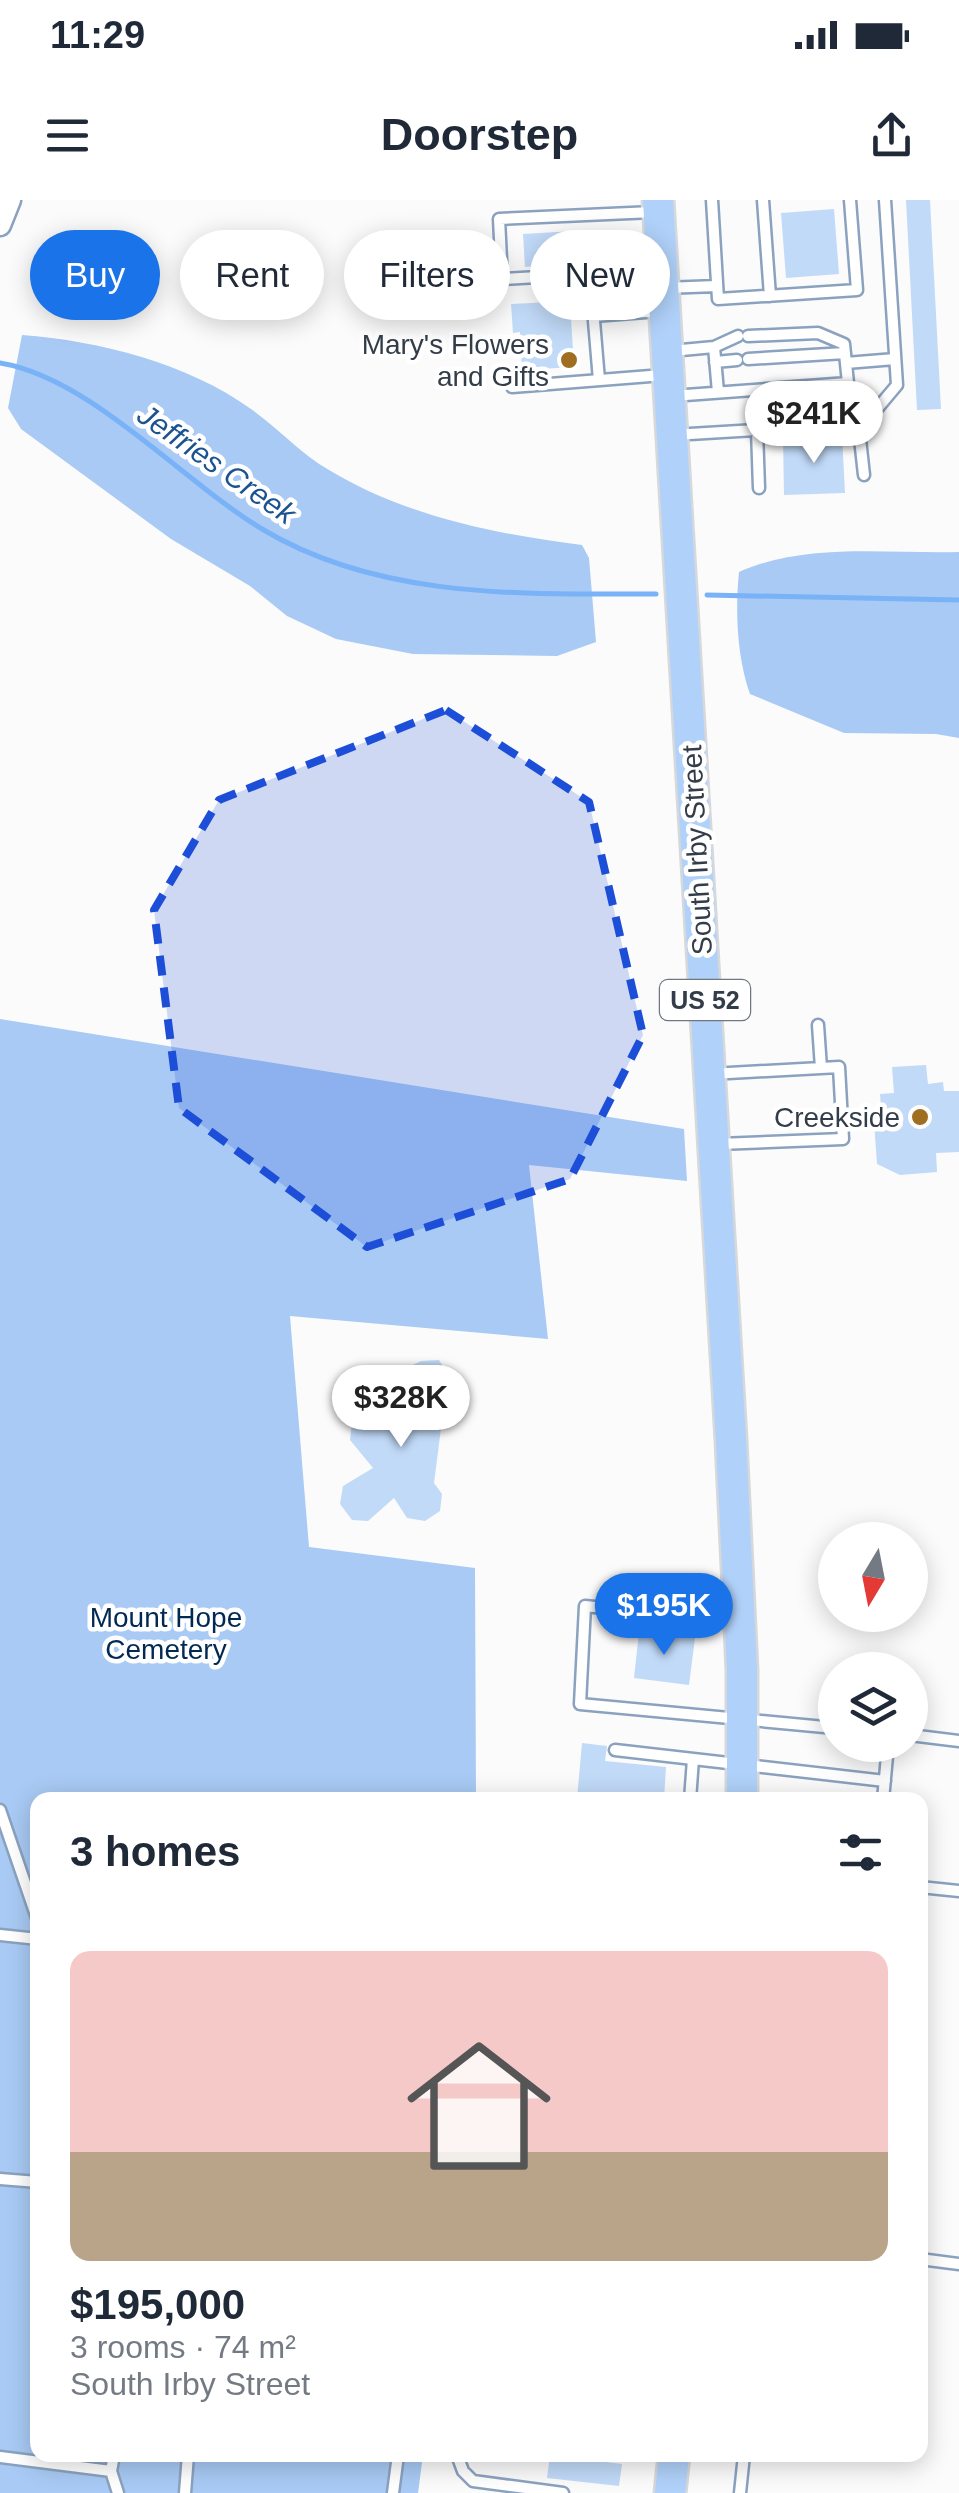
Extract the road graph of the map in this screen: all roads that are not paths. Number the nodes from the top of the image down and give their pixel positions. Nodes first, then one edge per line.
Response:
1 (10, 200) edge
2 (712, 200) edge
3 (763, 200) edge
4 (850, 200) edge
5 (885, 200) edge
6 (658, 206) edge
7 (0, 226) edge
8 (530, 277) edge
9 (717, 286) junction
10 (670, 289) edge
11 (770, 296) junction
12 (594, 320) edge
13 (665, 320) edge
14 (714, 348) junction
15 (846, 358) junction
16 (895, 358) junction
17 (715, 362) junction
18 (668, 374) junction
19 (599, 380) junction
20 (512, 386) dead end
21 (718, 392) junction
22 (858, 421) junction
23 (757, 430) junction
24 (672, 435) junction
25 (864, 475) dead end
26 (759, 488) dead end
27 (818, 1025) dead end
28 (821, 1068) junction
29 (710, 1074) junction
30 (714, 1144) junction
31 (740, 1622) junction
32 (742, 1720) junction
33 (818, 1727) edge
34 (928, 1737) edge
35 (959, 1740) edge
36 (615, 1750) dead end
37 (693, 1759) junction
38 (887, 1762) edge
39 (742, 1766) junction
40 (885, 1781) junction
41 (691, 1792) edge
42 (742, 1792) edge
43 (884, 1792) edge
44 (0, 1810) edge
45 (928, 1888) edge
46 (959, 1891) edge
47 (30, 1898) edge
48 (0, 1935) edge
49 (30, 1938) edge
50 (0, 2179) edge
51 (30, 2181) edge
52 (928, 2260) edge
53 (959, 2264) edge
54 (0, 2457) edge
55 (30, 2461) edge
56 (40, 2462) edge
57 (113, 2462) edge
58 (187, 2462) edge
59 (397, 2462) edge
60 (460, 2462) edge
61 (673, 2462) edge
62 (743, 2462) edge
63 (111, 2471) junction
64 (118, 2493) edge
65 (185, 2493) edge
66 (393, 2493) edge
67 (563, 2493) edge
68 (670, 2493) edge
69 (740, 2493) edge

1 - 7 street
2 - 9 lane
3 - 11 lane
4 - 11 lane
5 - 16 lane
6 - 8 lane
9 - 10 lane
9 - 11 lane
12 - 19 lane
13 - 18 main road, South Irby Street / US 52
14 - 15 lane
14 - 17 lane
14 - 18 lane
15 - 16 lane
15 - 17 lane
15 - 21 lane
16 - 22 lane
17 - 21 lane
18 - 19 lane
18 - 21 lane
18 - 24 main road, South Irby Street / US 52
19 - 20 lane
22 - 23 lane
22 - 25 lane
23 - 24 lane
23 - 26 lane
24 - 29 main road, South Irby Street / US 52
27 - 28 lane
28 - 29 lane
28 - 30 lane
29 - 30 main road, South Irby Street / US 52
30 - 31 main road, South Irby Street / US 52
31 - 32 main road, South Irby Street / US 52
31 - 32 lane
32 - 33 lane
32 - 39 main road, South Irby Street / US 52
34 - 35 lane
36 - 37 lane
37 - 39 lane
37 - 41 lane
38 - 40 lane
39 - 40 lane
39 - 42 main road, South Irby Street / US 52
40 - 43 lane
44 - 47 lane
45 - 46 lane
48 - 49 lane
50 - 51 lane
52 - 53 lane
54 - 55 lane
56 - 63 lane
57 - 63 lane
58 - 65 lane
59 - 66 lane
60 - 67 lane
61 - 68 main road
62 - 69 lane
63 - 64 lane

